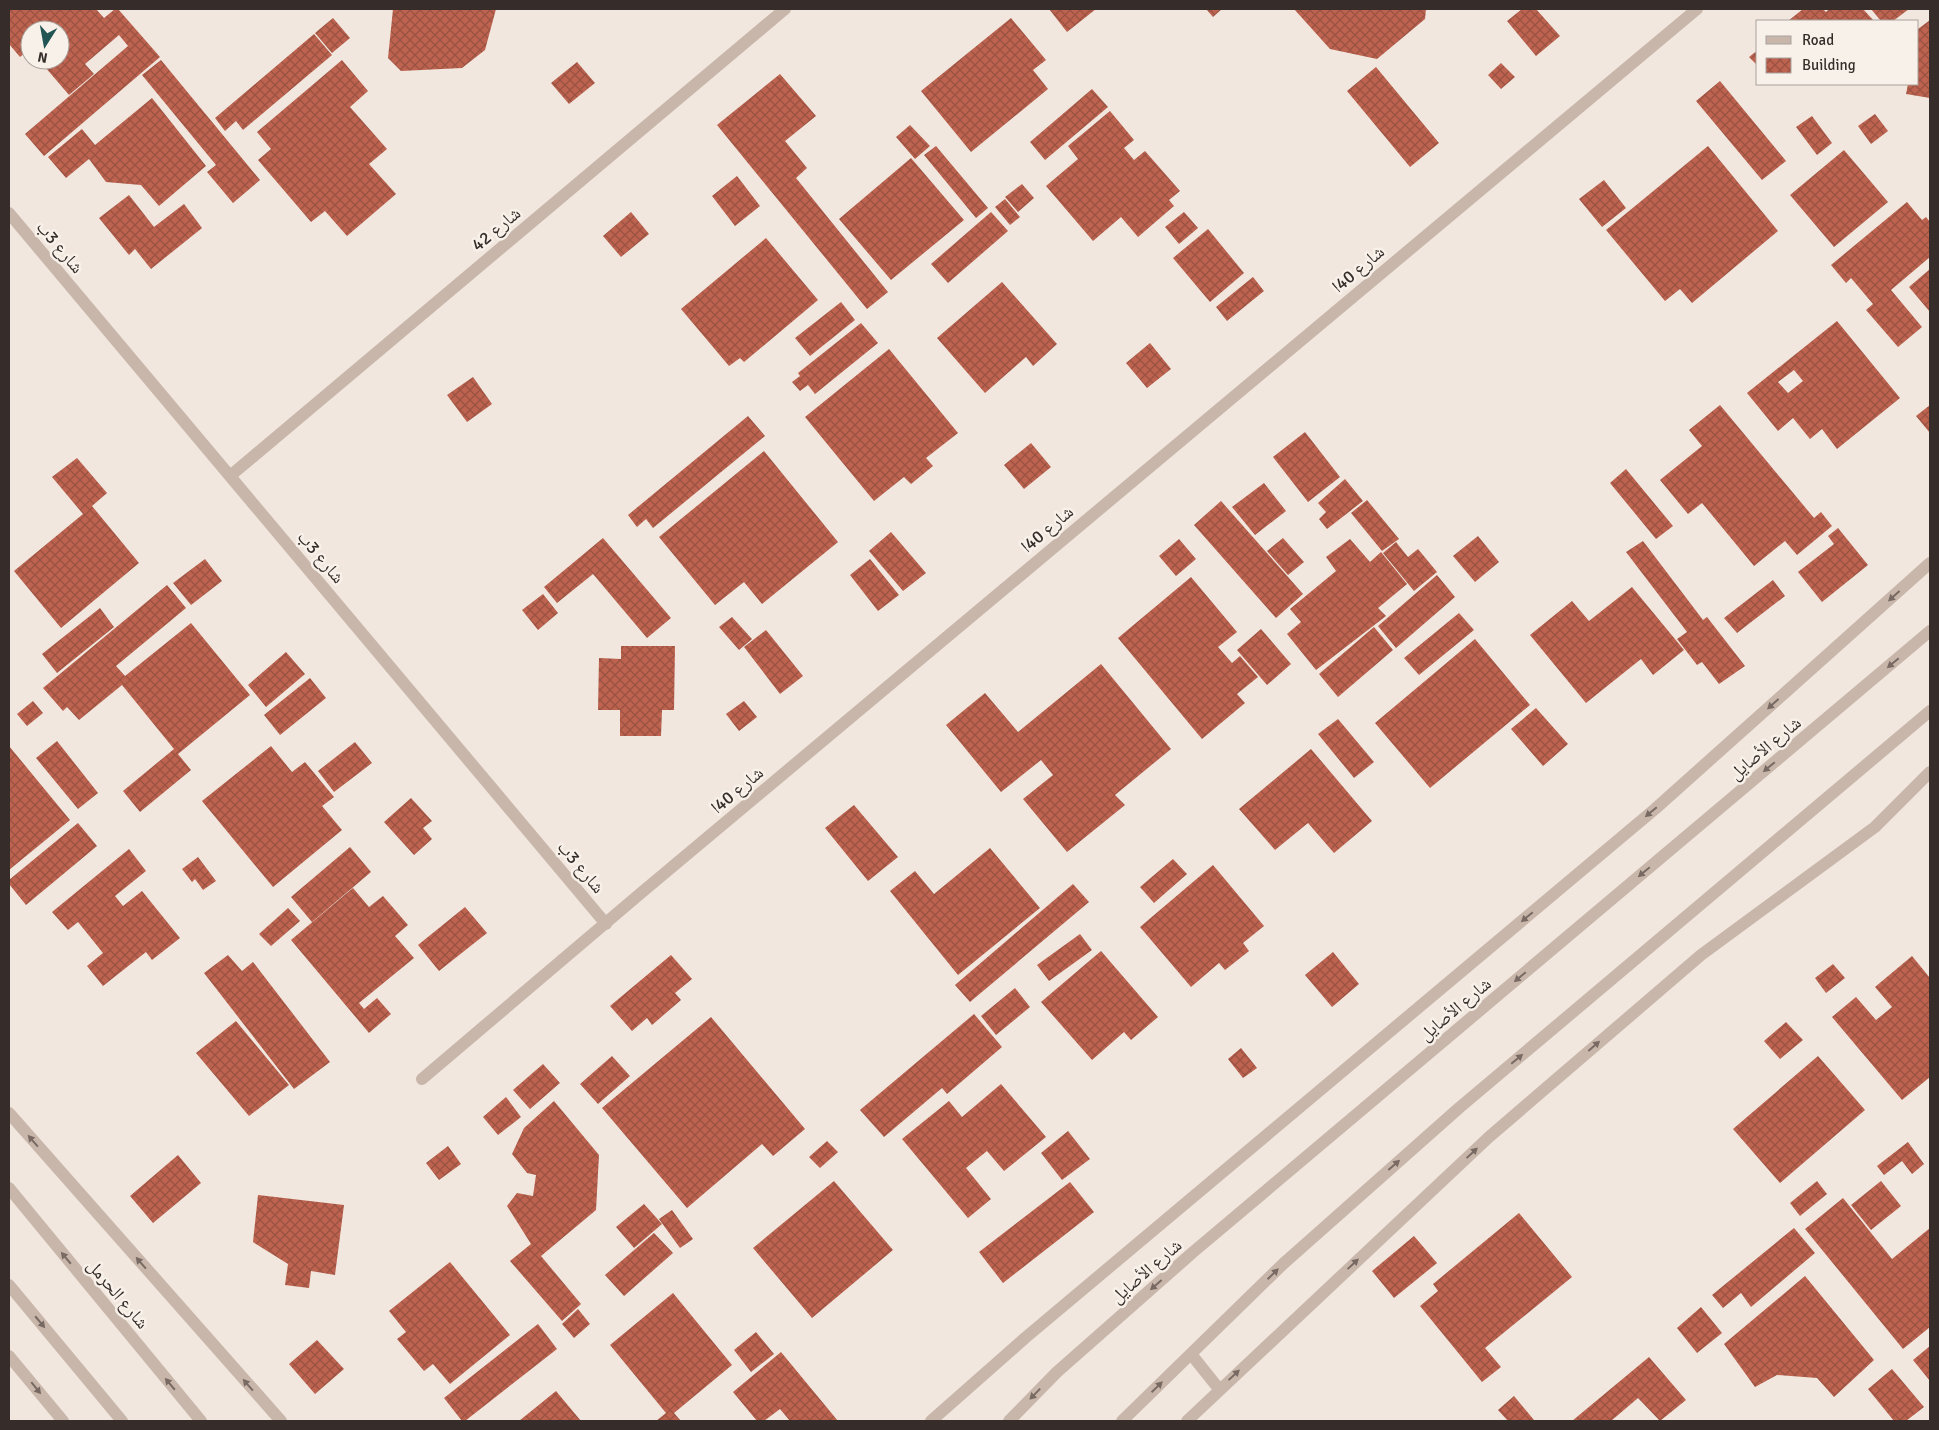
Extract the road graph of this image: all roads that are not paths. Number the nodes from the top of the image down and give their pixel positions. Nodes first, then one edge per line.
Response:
1 (786, 9) edge
2 (1697, 9) edge
3 (9, 212) edge
4 (230, 476) junction
5 (1930, 563) edge
6 (1930, 631) edge
7 (1930, 711) edge
8 (1930, 772) edge
9 (606, 924) junction
10 (422, 1079) dead end
11 (9, 1113) edge
12 (9, 1188) edge
13 (9, 1285) edge
14 (1191, 1354) junction
15 (9, 1356) edge
16 (1219, 1389) junction
17 (63, 1421) edge
18 (122, 1421) edge
19 (201, 1421) edge
20 (281, 1421) edge
21 (931, 1421) edge
22 (1009, 1421) edge
23 (1122, 1421) edge
24 (1187, 1421) edge

1 - 4 street, شارع 42
2 - 9 street, شارع 40ا
3 - 4 street, شارع 3ب
4 - 9 street, شارع 3ب
5 -> 21 street
6 -> 22 street, شارع الأصايل
14 -> 7 street
16 -> 8 street
9 - 10 street, شارع 40ا
20 -> 11 street
19 -> 12 street, شارع الحرمل
13 -> 18 street
14 - 16 street
23 -> 14 street
15 -> 17 street
16 - 24 street

